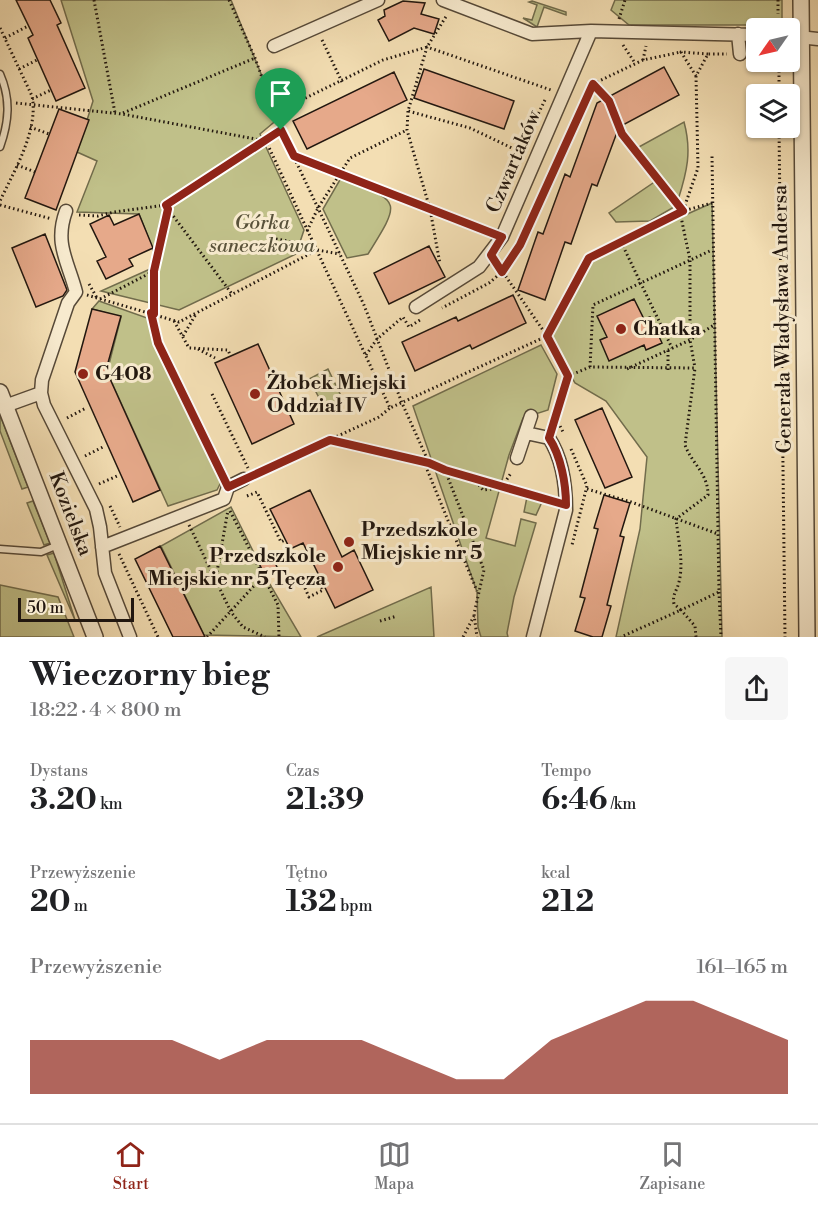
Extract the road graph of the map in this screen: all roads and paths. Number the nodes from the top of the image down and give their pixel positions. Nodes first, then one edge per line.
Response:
1 (94, 0) edge
2 (230, 0) edge
3 (378, 0) edge
4 (443, 0) edge
5 (625, 0) edge
6 (778, 0) edge
7 (801, 0) edge
8 (448, 13) dead end
9 (778, 14) dead end
10 (798, 18) edge
11 (619, 19) dead end
12 (28, 26) dead end
13 (316, 27) junction
14 (0, 28) edge
15 (591, 32) junction
16 (738, 34) junction
17 (746, 34) edge
18 (800, 37) edge
19 (5, 38) junction
20 (818, 39) edge
21 (620, 41) dead end
22 (647, 41) dead end
23 (274, 46) dead end
24 (427, 47) junction
25 (681, 52) junction
26 (708, 54) junction
27 (724, 54) dead end
28 (740, 54) dead end
29 (255, 58) junction
30 (37, 60) dead end
31 (643, 60) junction
32 (635, 63) junction
33 (19, 69) junction
34 (796, 72) edge
35 (0, 74) edge
36 (696, 76) junction
37 (342, 82) junction
38 (593, 84) junction
39 (51, 90) dead end
40 (32, 99) junction
41 (8, 103) junction
42 (33, 105) junction
43 (408, 111) junction
44 (277, 112) junction
45 (115, 113) junction
46 (122, 114) junction
47 (30, 127) junction
48 (281, 130) junction
49 (407, 130) junction
50 (49, 134) dead end
51 (779, 138) edge
52 (266, 141) junction
53 (0, 147) edge
54 (294, 156) junction
55 (712, 156) dead end
56 (17, 165) junction
57 (35, 172) dead end
58 (340, 173) junction
59 (0, 203) edge
60 (712, 203) junction
61 (167, 207) junction
62 (318, 208) junction
63 (430, 209) junction
64 (66, 212) joint
65 (682, 212) junction
66 (82, 216) dead end
67 (308, 231) junction
68 (502, 237) junction
69 (276, 239) dead end
70 (621, 242) junction
71 (316, 248) junction
72 (713, 250) junction
73 (340, 254) junction
74 (491, 255) junction
75 (690, 260) junction
76 (440, 264) dead end
77 (154, 271) junction
78 (502, 272) junction
79 (641, 284) junction
80 (76, 292) junction
81 (232, 294) junction
82 (100, 299) junction
83 (416, 307) dead end
84 (440, 310) dead end
85 (152, 313) junction
86 (196, 314) junction
87 (430, 315) dead end
88 (174, 321) junction
89 (714, 325) junction
90 (183, 336) junction
91 (547, 336) junction
92 (377, 339) junction
93 (690, 340) junction
94 (196, 348) junction
95 (670, 349) junction
96 (230, 355) dead end
97 (366, 355) junction
98 (215, 358) dead end
99 (590, 368) junction
100 (694, 368) junction
101 (625, 369) junction
102 (668, 370) junction
103 (568, 376) junction
104 (40, 393) junction
105 (213, 394) dead end
106 (3, 399) edge
107 (402, 403) junction
108 (86, 408) dead end
109 (390, 408) junction
110 (531, 416) dead end
111 (67, 418) dead end
112 (526, 433) junction
113 (549, 438) junction
114 (330, 440) junction
115 (103, 447) dead end
116 (85, 456) dead end
117 (517, 458) dead end
118 (424, 462) junction
119 (429, 463) junction
120 (445, 470) junction
121 (511, 473) dead end
122 (117, 476) dead end
123 (473, 478) junction
124 (244, 479) dead end
125 (99, 484) dead end
126 (496, 485) junction
127 (228, 487) junction
128 (502, 487) junction
129 (587, 489) dead end
130 (247, 496) dead end
131 (566, 505) junction
132 (184, 514) junction
133 (676, 519) junction
134 (718, 534) junction
135 (285, 540) dead end
136 (59, 545) junction
137 (102, 547) junction
138 (0, 549) edge
139 (117, 549) dead end
140 (281, 567) dead end
141 (213, 574) junction
142 (263, 576) junction
143 (310, 581) dead end
144 (303, 584) dead end
145 (477, 592) junction
146 (719, 592) junction
147 (681, 610) junction
148 (231, 612) junction
149 (474, 614) junction
150 (397, 616) dead end
151 (380, 621) dead end
152 (95, 637) edge
153 (130, 637) edge
154 (158, 637) edge
155 (207, 637) edge
156 (264, 637) edge
157 (279, 637) edge
158 (463, 637) edge
159 (477, 637) edge
160 (533, 637) edge
161 (621, 637) edge
162 (696, 637) edge
163 (721, 637) edge
164 (785, 637) edge
165 (807, 637) edge

1 - 45 path
2 - 29 path
3 - 13 street
4 - 15 street
5 - 11 path
6 - 9 path
7 - 10 street, Generała Władysława Andersa
8 - 24 path
12 - 19 path
13 - 23 street
13 - 37 path
14 - 19 path
15 - 16 street
15 - 68 street, Czwartaków
16 - 17 street
16 - 28 street
18 - 20 street
19 - 33 path
21 - 32 path
22 - 31 path
24 - 37 path
24 - 43 path
24 - 43 path
25 - 26 path
25 - 31 path
25 - 36 path
26 - 27 path
26 - 36 path
29 - 44 path
29 - 46 path
30 - 33 path
31 - 32 path
32 - 38 path
33 - 40 path
34 - 165 street, Generała Władysława Andersa
35 - 41 lane
36 - 65 path
37 - 44 path
38 - 65 path
38 - 78 path
39 - 40 path
40 - 42 path
41 - 42 path
41 - 53 lane
42 - 45 path
42 - 47 path
43 - 49 path
44 - 48 path
45 - 46 path
46 - 52 path
47 - 50 path
47 - 56 path
48 - 52 path
48 - 54 path
49 - 58 path
49 - 63 path
51 - 164 path
52 - 61 path
52 - 67 path
54 - 58 path
54 - 62 path
55 - 60 path
56 - 57 path
56 - 59 path
58 - 62 path
58 - 63 path
59 - 64 path
60 - 65 path
60 - 72 path
61 - 66 path
61 - 77 path
61 - 81 path
62 - 67 path
62 - 73 path
63 - 68 path
63 - 76 path
64 - 80 street
65 - 70 path
65 - 75 path
67 - 71 path
68 - 74 street, Czwartaków
69 - 71 path
70 - 79 path
70 - 91 path
71 - 73 path
71 - 81 path
71 - 97 path
72 - 75 path
72 - 89 path
73 - 92 path
74 - 78 path
74 - 83 street, Czwartaków
75 - 79 path
75 - 93 path
77 - 82 path
77 - 85 path
78 - 84 path
78 - 91 path
79 - 95 path
79 - 99 path
80 - 82 path
80 - 104 street
81 - 86 path
82 - 85 path
85 - 88 path
85 - 127 path
86 - 88 path
86 - 90 path
87 - 92 path
88 - 90 path
89 - 93 path
89 - 134 path
90 - 94 path
91 - 103 path
91 - 107 path
92 - 97 path
92 - 107 path
93 - 95 path
93 - 100 path
94 - 96 path
94 - 98 path
95 - 101 path
95 - 102 path
97 - 109 path
99 - 101 path
99 - 103 path
100 - 102 path
100 - 133 path
101 - 102 path
103 - 113 path
104 - 106 street, Kozielska
104 - 137 street, Kozielska
105 - 114 path
106 - 136 street, Kozielska
107 - 109 path
107 - 119 path
108 - 111 path
109 - 114 path
110 - 112 street
112 - 113 street
112 - 117 street
113 - 131 street
114 - 118 path
115 - 116 path
118 - 119 path
118 - 145 path
119 - 120 path
120 - 123 path
120 - 145 path
121 - 128 path
122 - 125 path
123 - 126 path
123 - 126 path
124 - 127 street, Kozielska
126 - 128 path
127 - 132 street, Kozielska
128 - 131 path
129 - 133 path
130 - 135 path
131 - 160 street
132 - 137 street, Kozielska
132 - 141 path
133 - 134 path
133 - 147 path
134 - 146 path
136 - 138 lane
136 - 152 street, Kozielska
137 - 153 street, Kozielska
139 - 154 path
140 - 142 path
141 - 142 path
141 - 148 path
142 - 148 path
142 - 157 path
143 - 144 path
145 - 149 path
146 - 147 path
146 - 163 path
147 - 161 path
147 - 162 path
148 - 155 path
148 - 156 path
149 - 158 path
149 - 159 path
150 - 151 path

